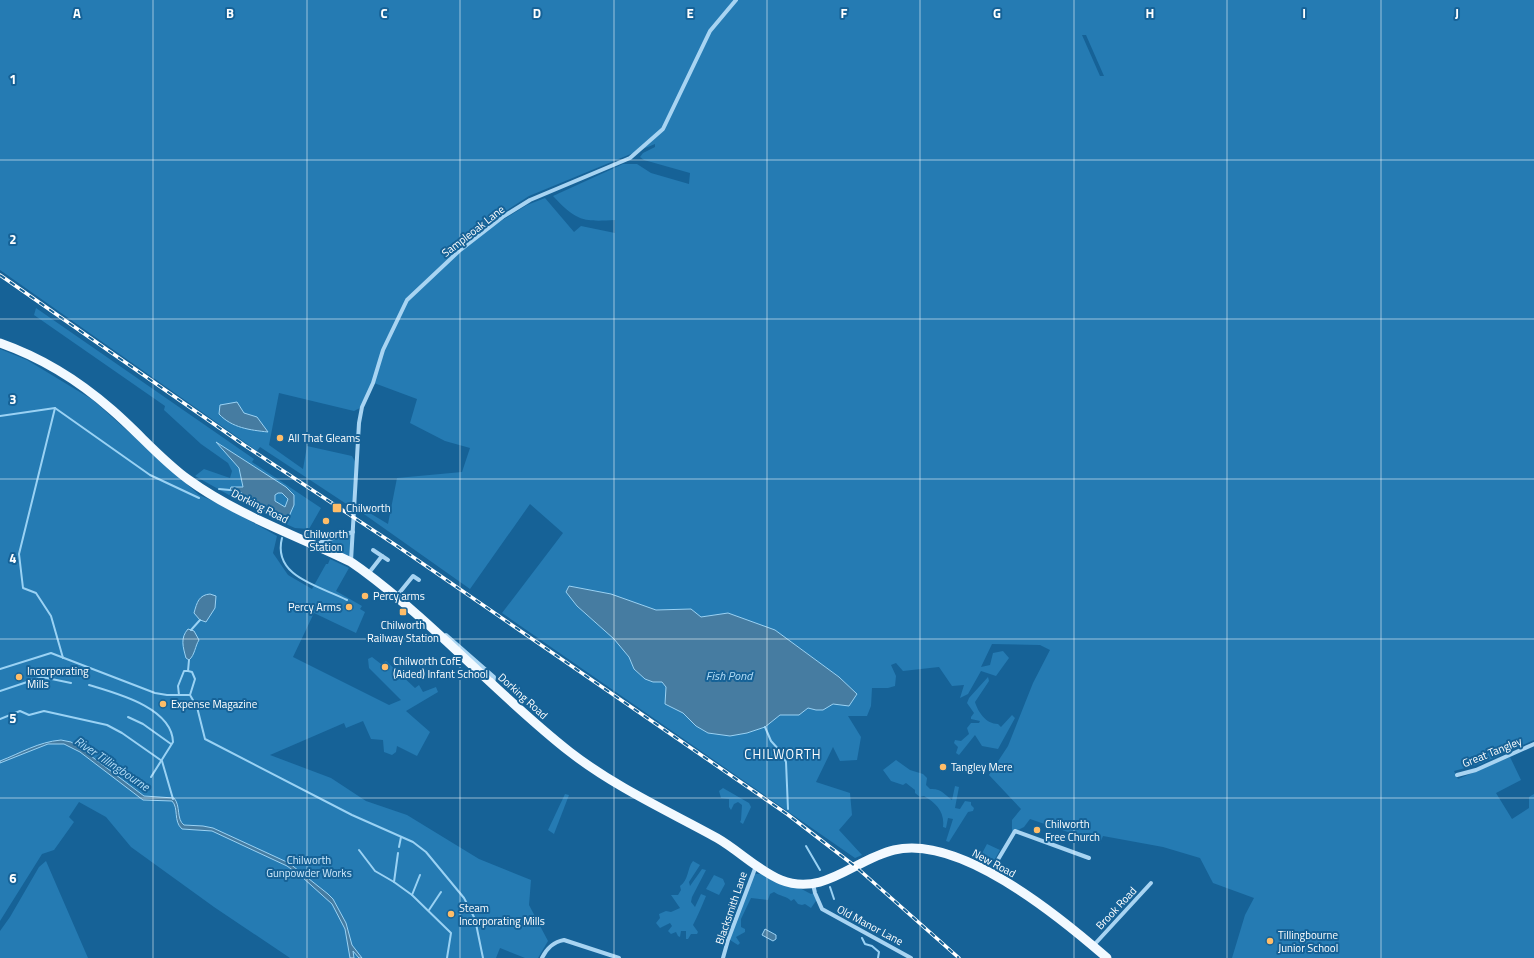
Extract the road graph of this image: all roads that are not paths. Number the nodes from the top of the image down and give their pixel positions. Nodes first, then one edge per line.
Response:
1 (736, 0) edge
2 (0, 342) edge
3 (353, 532) junction
4 (318, 547) junction
5 (373, 550) dead end
6 (382, 556) junction
7 (388, 560) dead end
8 (351, 562) junction
9 (368, 574) junction
10 (419, 580) dead end
11 (396, 597) junction
12 (443, 632) dead end
13 (464, 654) junction
14 (1534, 744) edge
15 (1457, 775) dead end
16 (1089, 858) dead end
17 (757, 865) junction
18 (852, 869) joint
19 (990, 874) junction
20 (1151, 883) dead end
21 (813, 884) junction
22 (1093, 946) junction
23 (542, 958) edge
24 (619, 958) edge
25 (723, 958) edge
26 (911, 958) edge
27 (1107, 958) edge

1 - 3 street, Sampleoak Lane
2 - 4 main road, Dorking Road
3 - 4 street
3 - 8 street, Sampleoak Lane
4 - 8 main road, Dorking Road
5 - 6 street
6 - 7 street
6 - 9 street
8 - 9 main road, Dorking Road
9 - 11 main road, Dorking Road
10 - 11 street
11 - 13 main road, Dorking Road
12 - 13 street
13 - 17 main road, Dorking Road
14 - 15 street, Great Tangley
16 - 19 street
17 - 21 main road, Dorking Road
17 - 25 street, Blacksmith Lane
18 - 19 main road, New Road
18 - 21 main road, Dorking Road
19 - 22 main road, New Road
20 - 22 street, Brook Road
21 - 26 street, Old Manor Lane
22 - 27 main road, New Road
23 - 24 street

